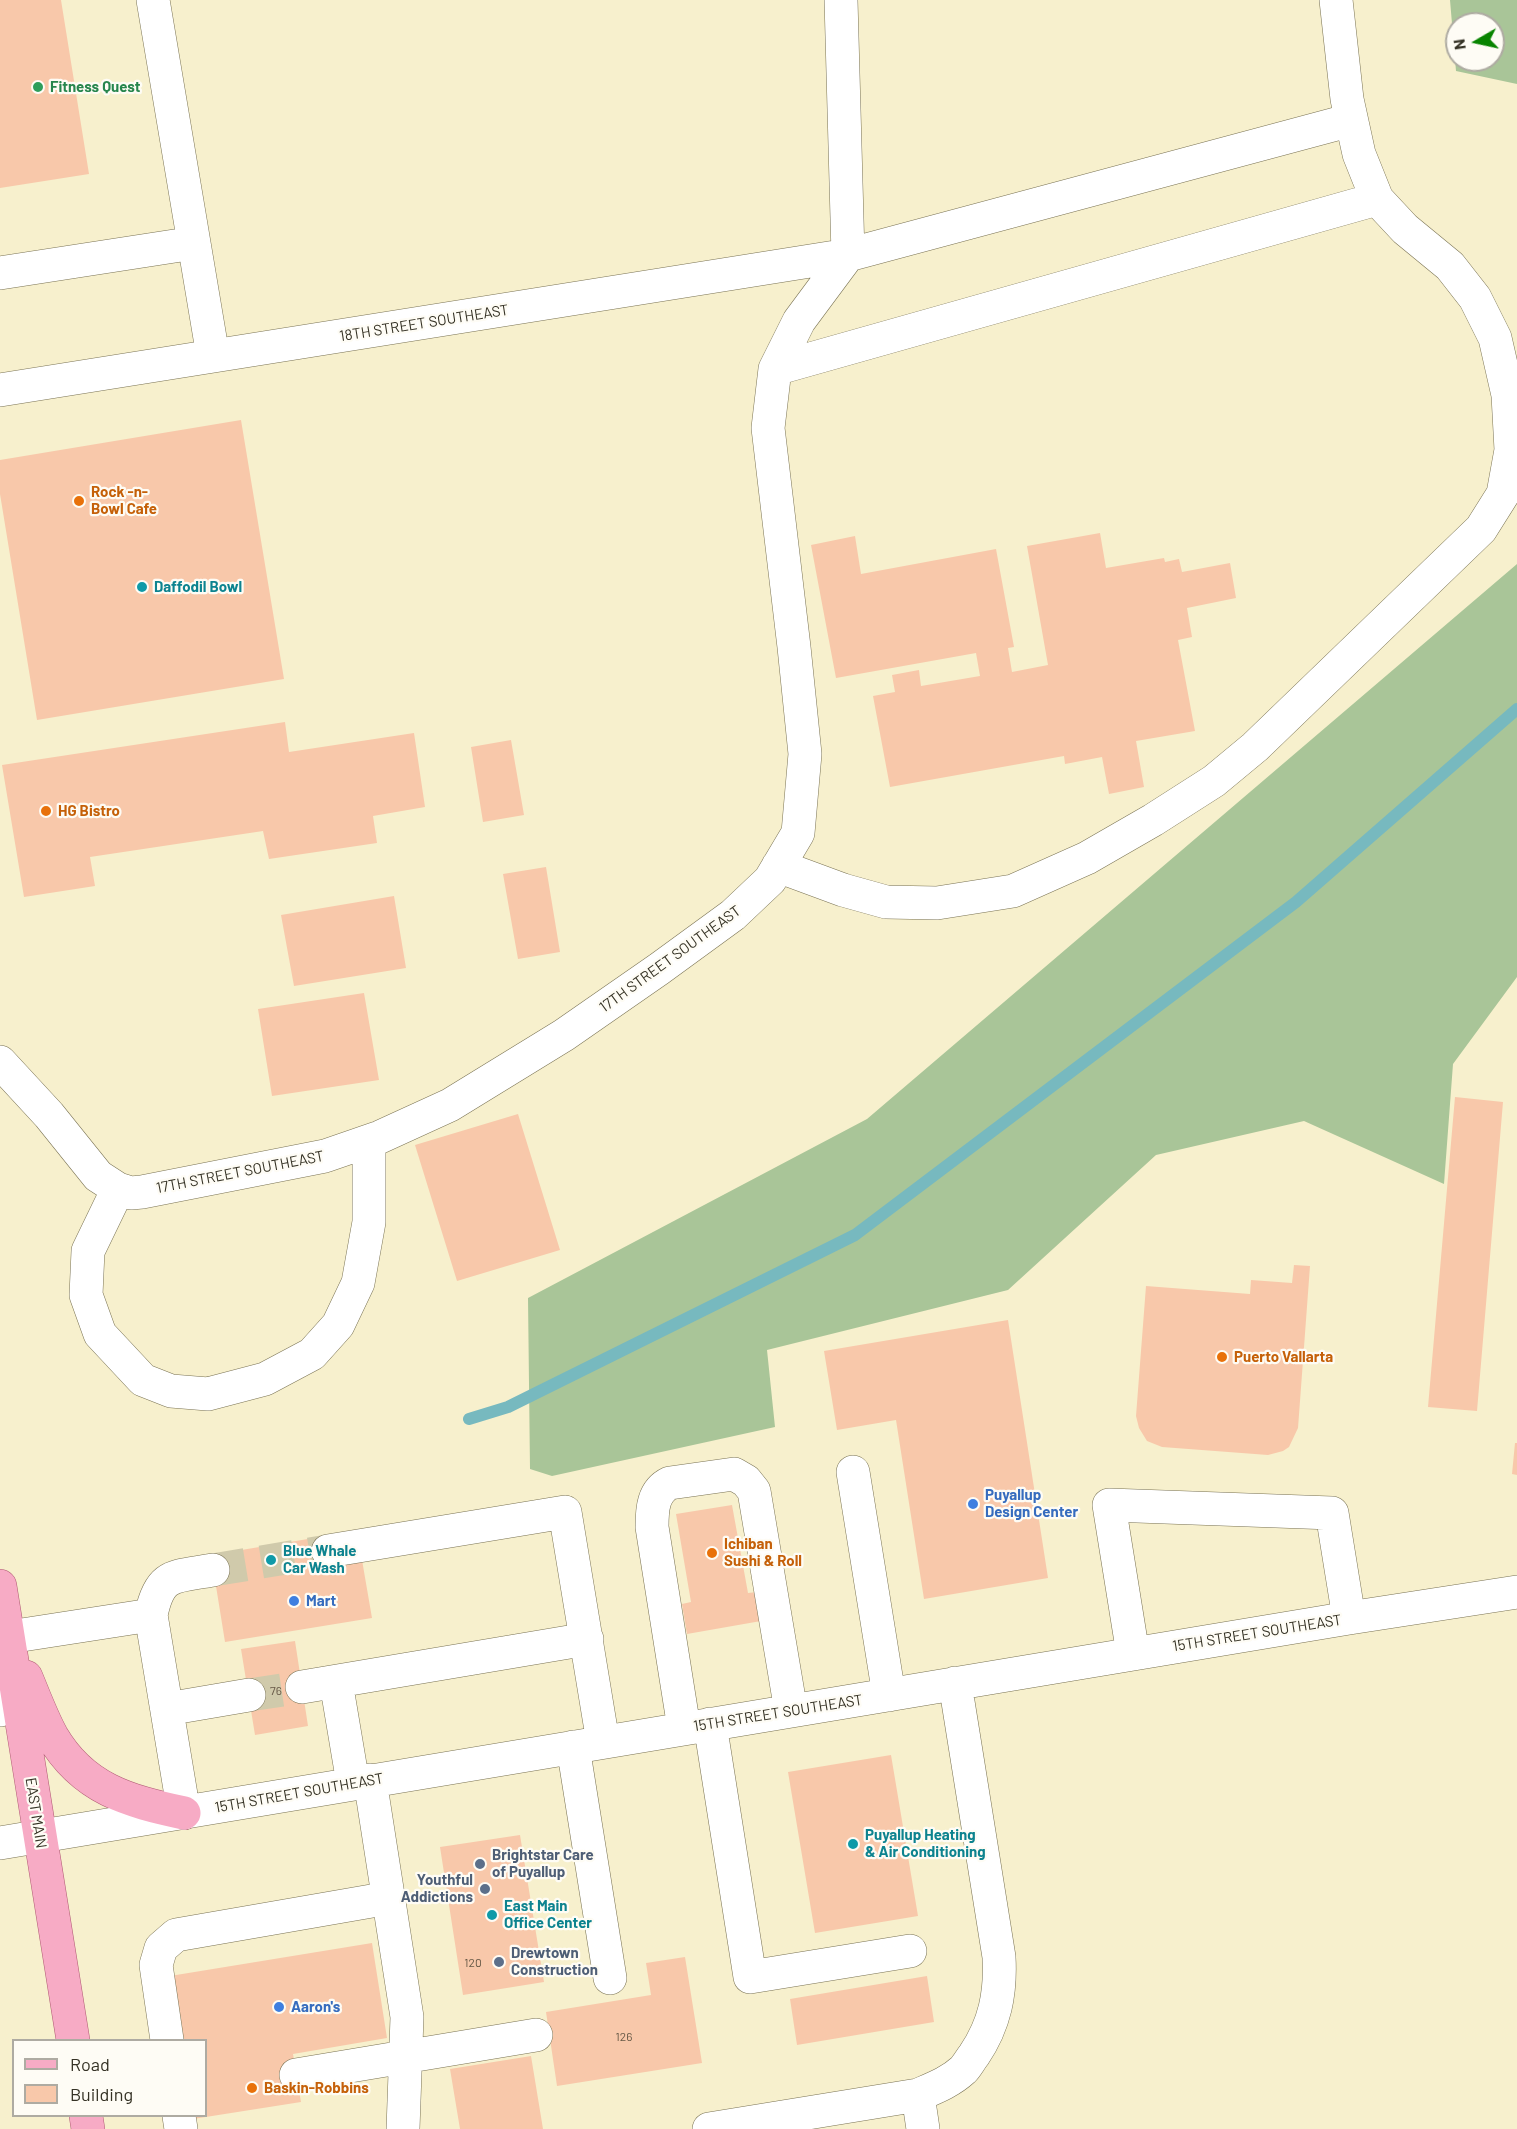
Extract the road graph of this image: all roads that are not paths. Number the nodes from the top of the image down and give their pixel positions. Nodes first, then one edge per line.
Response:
1 (153, 0) edge
2 (841, 0) edge
3 (1336, 0) edge
4 (1351, 120) junction
5 (1377, 199) junction
6 (194, 243) junction
7 (849, 255) junction
8 (0, 273) edge
9 (213, 356) junction
10 (775, 369) junction
11 (0, 390) edge
12 (778, 866) junction
13 (0, 1062) edge
14 (369, 1141) junction
15 (118, 1189) junction
16 (853, 1472) dead end
17 (328, 1551) tunnel mouth
18 (213, 1570) tunnel mouth
19 (0, 1586) edge
20 (1517, 1592) edge
21 (151, 1615) junction
22 (1349, 1618) junction
23 (9, 1637) junction
24 (587, 1639) junction
25 (1133, 1654) junction
26 (336, 1682) junction
27 (955, 1683) junction
28 (302, 1687) tunnel mouth
29 (249, 1695) tunnel mouth
30 (889, 1695) junction
31 (167, 1709) junction
32 (0, 1710) edge
33 (791, 1711) junction
34 (697, 1726) junction
35 (588, 1744) junction
36 (362, 1782) junction
37 (184, 1813) junction
38 (39, 1836) junction
39 (0, 1843) edge
40 (389, 1898) junction
41 (910, 1951) dead end
42 (610, 1978) dead end
43 (536, 2035) dead end
44 (74, 2039) edge
45 (167, 2039) edge
46 (405, 2057) junction
47 (297, 2075) dead end
48 (918, 2095) junction
49 (403, 2129) edge
50 (710, 2129) edge
51 (923, 2129) edge

1 - 6 street
2 - 7 street
3 - 4 street
4 - 5 street
4 - 7 street, 18TH STREET SOUTHEAST
5 - 10 street
5 - 12 street
6 - 8 street
6 - 9 street
7 - 9 street, 18TH STREET SOUTHEAST
7 - 10 street, 17TH STREET SOUTHEAST
9 - 11 street, 18TH STREET SOUTHEAST
10 - 12 street, 17TH STREET SOUTHEAST
12 - 14 street, 17TH STREET SOUTHEAST
13 - 15 street
14 - 15 street, 17TH STREET SOUTHEAST
14 - 15 street
16 - 30 street
17 - 24 street
18 - 21 street
19 - 23 main road, EAST MAIN
20 - 22 street, 15TH STREET SOUTHEAST
21 - 23 street
21 - 31 street
22 - 25 street, 15TH STREET SOUTHEAST
22 - 25 street
23 - 32 street
23 - 37 main road
23 - 38 main road, EAST MAIN
24 - 26 street
24 - 35 street
25 - 27 street, 15TH STREET SOUTHEAST
26 - 28 street
26 - 36 street
27 - 30 street, 15TH STREET SOUTHEAST
27 - 48 street
29 - 31 street
30 - 33 street, 15TH STREET SOUTHEAST
31 - 37 street
33 - 34 street, 15TH STREET SOUTHEAST
33 - 34 street
34 - 35 street, 15TH STREET SOUTHEAST
34 - 41 street
35 - 36 street, 15TH STREET SOUTHEAST
35 - 42 street
36 - 37 street, 15TH STREET SOUTHEAST
36 - 40 street
37 - 38 street, 15TH STREET SOUTHEAST
38 - 39 street, 15TH STREET SOUTHEAST
38 - 44 main road, EAST MAIN
40 - 45 street
40 - 46 street
43 - 46 street
46 - 47 street
46 - 49 street
48 - 50 street
48 - 51 street

